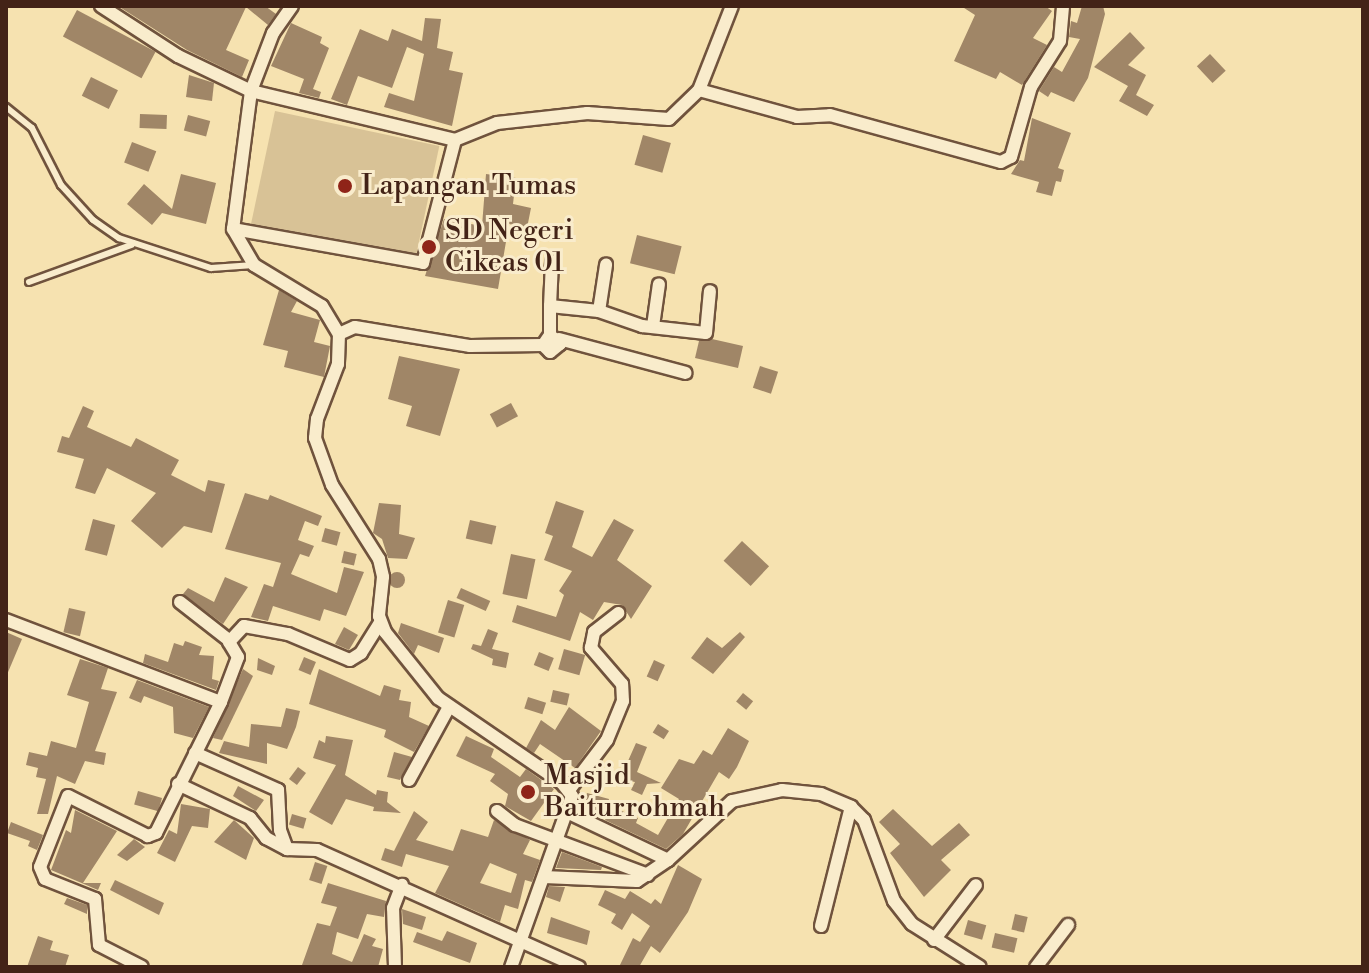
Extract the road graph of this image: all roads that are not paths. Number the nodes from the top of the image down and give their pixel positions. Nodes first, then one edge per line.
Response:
1 (101, 6) edge
2 (292, 6) edge
3 (732, 6) edge
4 (1063, 6) edge
5 (699, 90) junction
6 (251, 91) junction
7 (6, 107) edge
8 (455, 140) junction
9 (233, 229) junction
10 (131, 245) junction
11 (552, 262) dead end
12 (254, 265) junction
13 (606, 265) dead end
14 (29, 282) dead end
15 (659, 284) dead end
16 (710, 291) dead end
17 (550, 306) junction
18 (599, 311) junction
19 (653, 326) junction
20 (339, 334) junction
21 (551, 339) junction
22 (686, 373) dead end
23 (180, 602) dead end
24 (618, 613) dead end
25 (6, 620) edge
26 (380, 623) junction
27 (230, 641) junction
28 (221, 702) junction
29 (449, 707) junction
30 (195, 753) junction
31 (409, 780) dead end
32 (178, 784) junction
33 (569, 790) junction
34 (851, 807) junction
35 (497, 811) dead end
36 (567, 812) junction
37 (554, 837) junction
38 (287, 849) junction
39 (668, 860) junction
40 (648, 875) junction
41 (544, 877) junction
42 (402, 885) junction
43 (976, 885) dead end
44 (1068, 925) dead end
45 (821, 926) dead end
46 (522, 938) junction
47 (934, 940) junction
48 (139, 966) edge
49 (395, 967) edge
50 (511, 967) edge
51 (579, 967) edge
52 (980, 967) edge
53 (1036, 967) edge

1 - 6 street
2 - 6 street
3 - 5 street
4 - 5 street
5 - 8 street
6 - 8 street
6 - 9 street
7 - 10 lane
8 - 9 street
9 - 12 street
10 - 12 lane
10 - 14 lane
11 - 17 street
12 - 20 street
13 - 18 street
15 - 19 street
16 - 19 street
17 - 18 street
17 - 21 street
18 - 19 street
20 - 21 street
20 - 26 street
21 - 22 street
23 - 27 street
24 - 33 street
25 - 28 street
26 - 27 street
26 - 29 street
27 - 28 street
28 - 30 street
29 - 31 street
29 - 33 street
30 - 32 street
30 - 38 street
32 - 38 street
32 - 48 street
33 - 36 street
34 - 39 street
34 - 45 street
34 - 47 street
35 - 37 street
36 - 37 street
36 - 39 street
37 - 40 street
37 - 41 street
38 - 42 street
39 - 40 street
40 - 41 street
41 - 46 street
42 - 46 street
42 - 49 street
43 - 47 street
44 - 53 street
46 - 50 street
46 - 51 street
47 - 52 street

